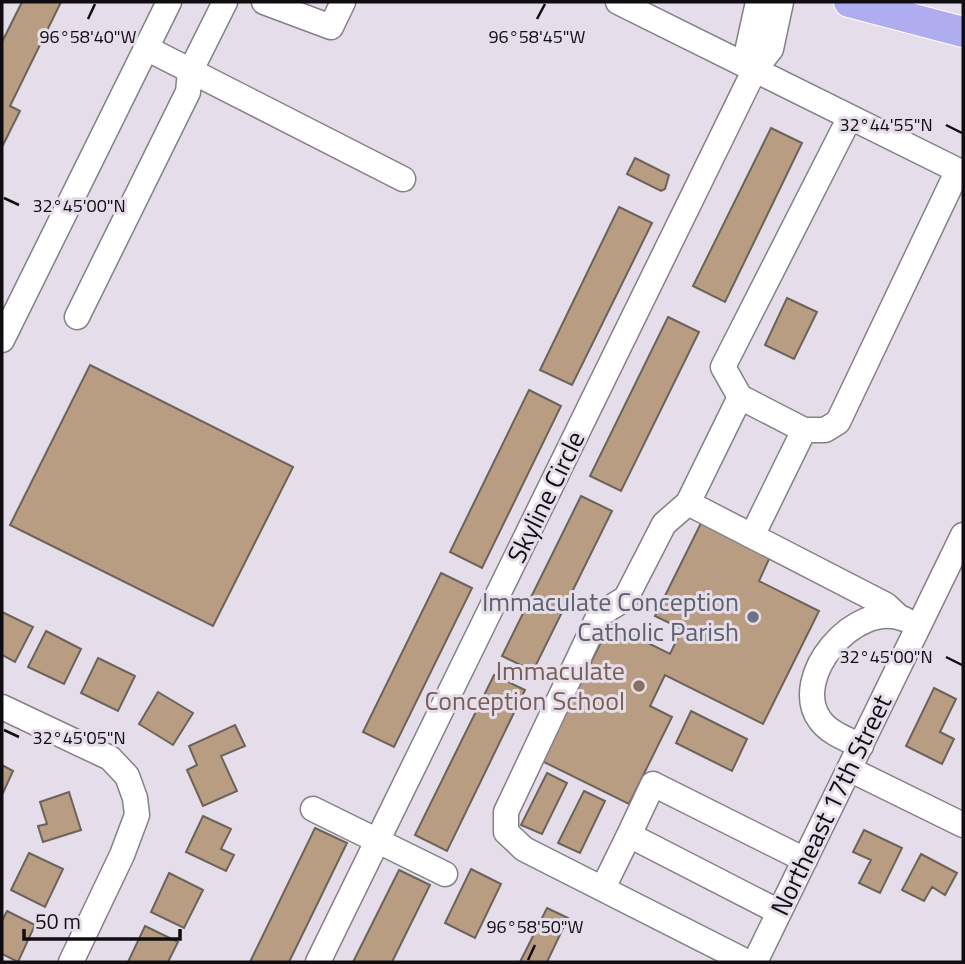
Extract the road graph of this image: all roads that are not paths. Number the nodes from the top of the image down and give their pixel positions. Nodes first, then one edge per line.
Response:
1 (169, 2) edge
2 (225, 2) edge
3 (264, 2) edge
4 (343, 2) edge
5 (618, 2) edge
6 (758, 2) edge
7 (782, 2) edge
8 (868, 4) edge
9 (963, 32) edge
10 (146, 48) junction
11 (755, 69) junction
12 (190, 72) junction
13 (850, 117) junction
14 (960, 171) edge
15 (402, 179) dead end
16 (77, 317) dead end
17 (2, 340) edge
18 (740, 397) junction
19 (804, 430) junction
20 (688, 503) junction
21 (963, 535) edge
22 (752, 536) junction
23 (909, 621) junction
24 (2, 706) edge
25 (861, 746) junction
26 (849, 769) junction
27 (313, 809) dead end
28 (963, 825) edge
29 (629, 835) junction
30 (377, 841) junction
31 (805, 860) junction
32 (445, 874) dead end
33 (603, 888) junction
34 (779, 912) junction
35 (71, 962) edge
36 (318, 962) edge
37 (747, 962) edge
38 (755, 962) edge

1 - 10 street
2 - 12 street
3 - 4 street
5 - 11 street
6 - 11 street
7 - 11 street, Skyline Circle
8 - 9 main road
10 - 12 street
10 - 17 street
11 - 13 street
11 - 30 street, Skyline Circle
12 - 15 street
12 - 16 street
13 - 14 street
13 - 18 street
14 - 19 street
18 - 19 street
18 - 20 street
19 - 22 street
20 - 22 street
20 - 33 street
21 - 23 street, Northeast 17th Street
22 - 23 street
23 - 25 street, Northeast 17th Street
23 - 25 street
24 - 35 street
25 - 26 street, Northeast 17th Street
26 - 28 street
26 - 31 street, Northeast 17th Street
27 - 30 street
29 - 31 street
29 - 33 street
29 - 34 street
30 - 32 street
30 - 36 street, Skyline Circle
31 - 34 street, Northeast 17th Street
33 - 37 street
34 - 38 street, Northeast 17th Street

